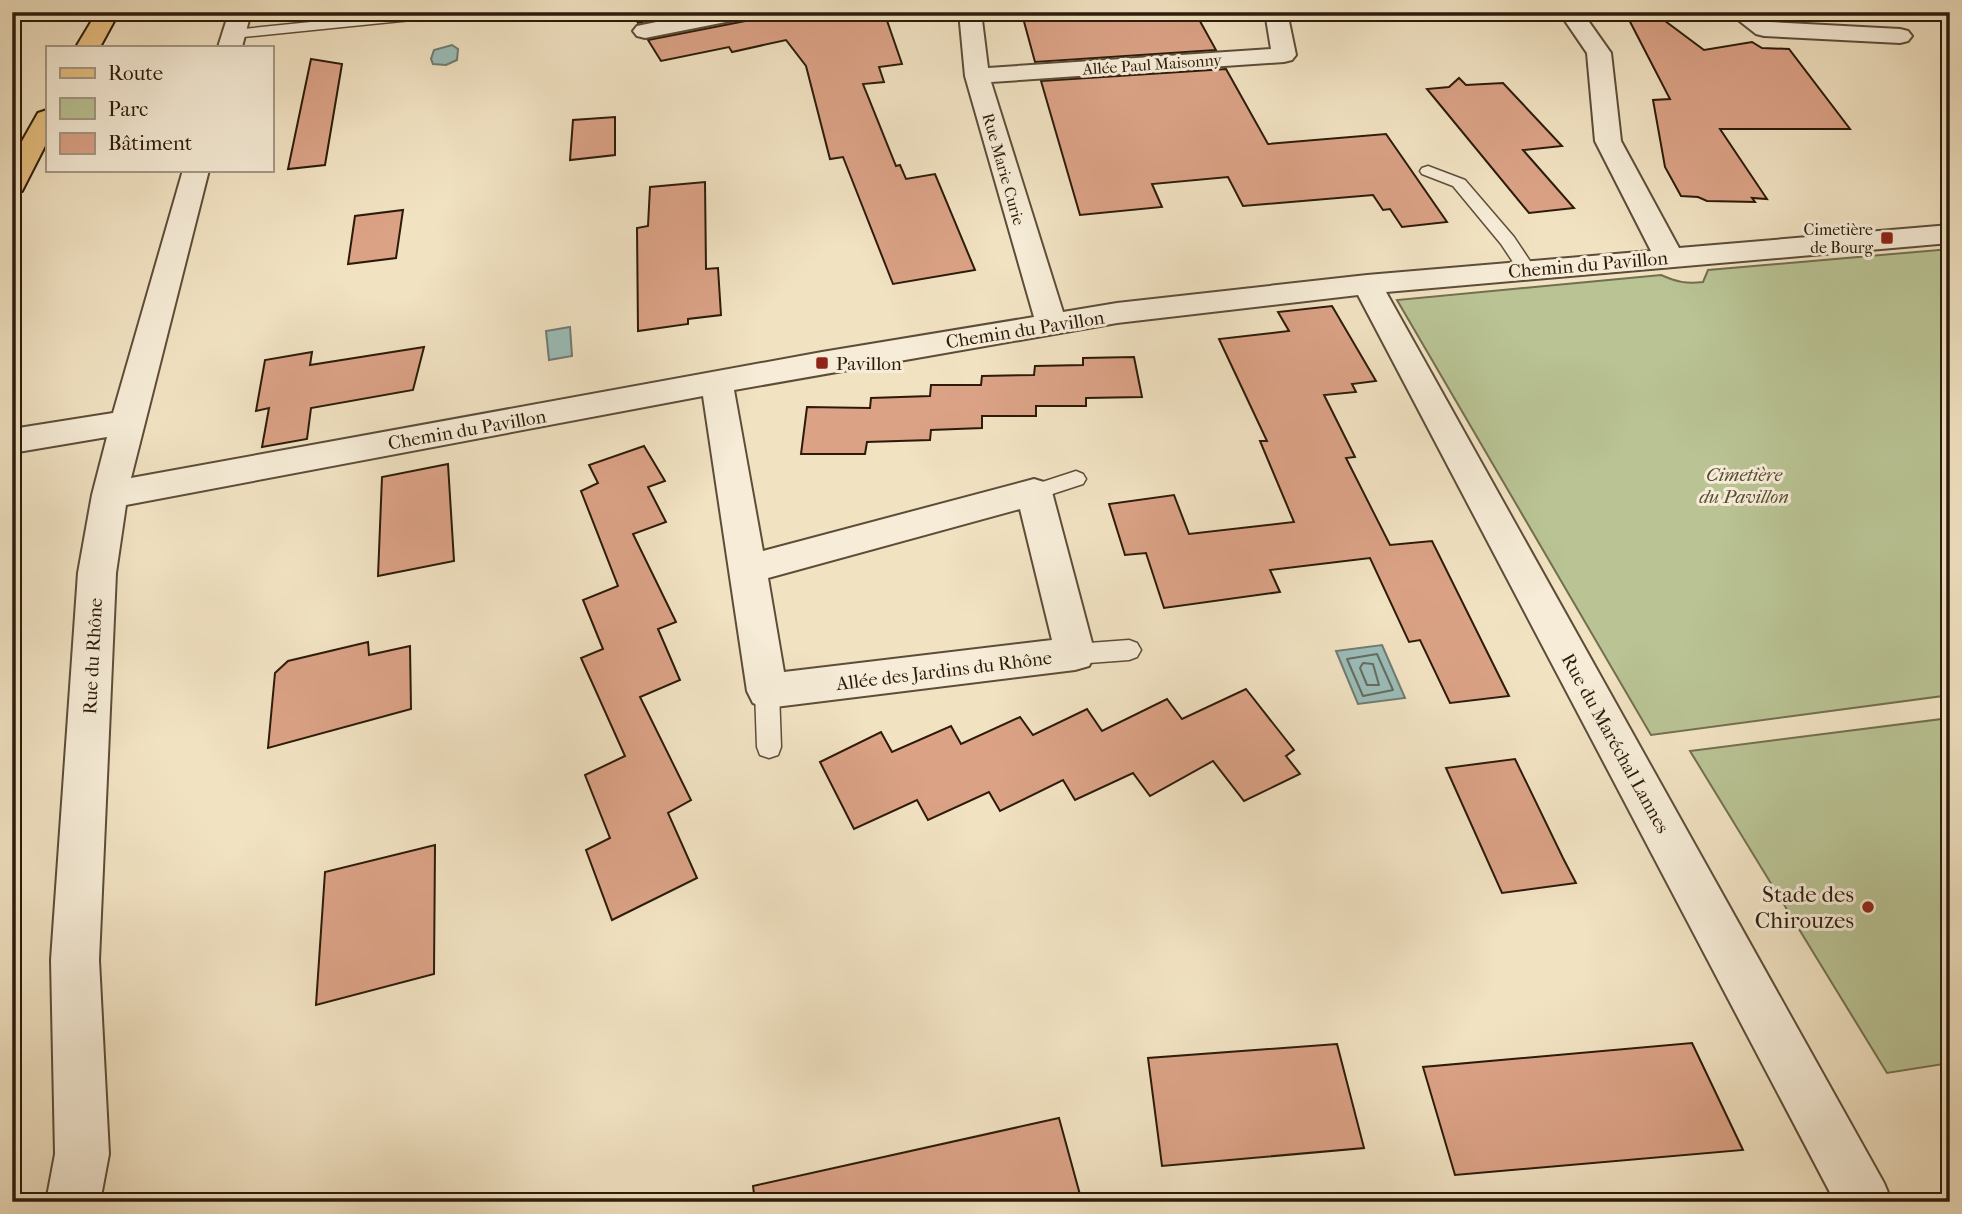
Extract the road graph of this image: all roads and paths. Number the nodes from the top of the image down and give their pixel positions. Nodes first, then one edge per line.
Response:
1 (108, 12) edge
2 (451, 12) edge
3 (741, 12) edge
4 (970, 12) edge
5 (1276, 12) edge
6 (1570, 12) edge
7 (1739, 12) edge
8 (234, 31) edge
9 (645, 31) dead end
10 (1900, 36) dead end
11 (89, 46) edge
12 (977, 76) junction
13 (46, 120) edge
14 (195, 172) edge
15 (1428, 172) dead end
16 (12, 185) edge
17 (1950, 234) edge
18 (1669, 257) junction
19 (1527, 270) junction
20 (1367, 284) junction
21 (1051, 323) junction
22 (717, 383) junction
23 (127, 422) junction
24 (12, 441) edge
25 (1076, 479) dead end
26 (1034, 492) junction
27 (110, 495) junction
28 (748, 569) junction
29 (1129, 650) dead end
30 (1074, 654) junction
31 (767, 691) junction
32 (769, 747) dead end
33 (84, 1186) edge
34 (1865, 1202) edge

1 - 11 main road
2 - 8 lane
3 - 9 street
4 - 12 street, Rue Marie Curie
5 - 12 street, Allée Paul Maisonny
6 - 18 street
7 - 10 street
12 - 21 street, Rue Marie Curie
13 - 16 main road
14 - 23 street, Rue du Rhône
15 - 19 lane
17 - 18 street, Chemin du Pavillon
18 - 19 street, Chemin du Pavillon
19 - 20 street, Chemin du Pavillon
20 - 21 street, Chemin du Pavillon
20 - 34 street, Rue du Maréchal Lannes
21 - 22 street, Chemin du Pavillon
22 - 27 street, Chemin du Pavillon
22 - 28 street
23 - 24 street
23 - 27 street, Rue du Rhône
25 - 26 lane
26 - 28 street
26 - 30 street, Allée des Jardins du Rhône
27 - 33 street, Rue du Rhône
28 - 31 street
29 - 30 lane
30 - 31 street, Allée des Jardins du Rhône
31 - 32 lane

